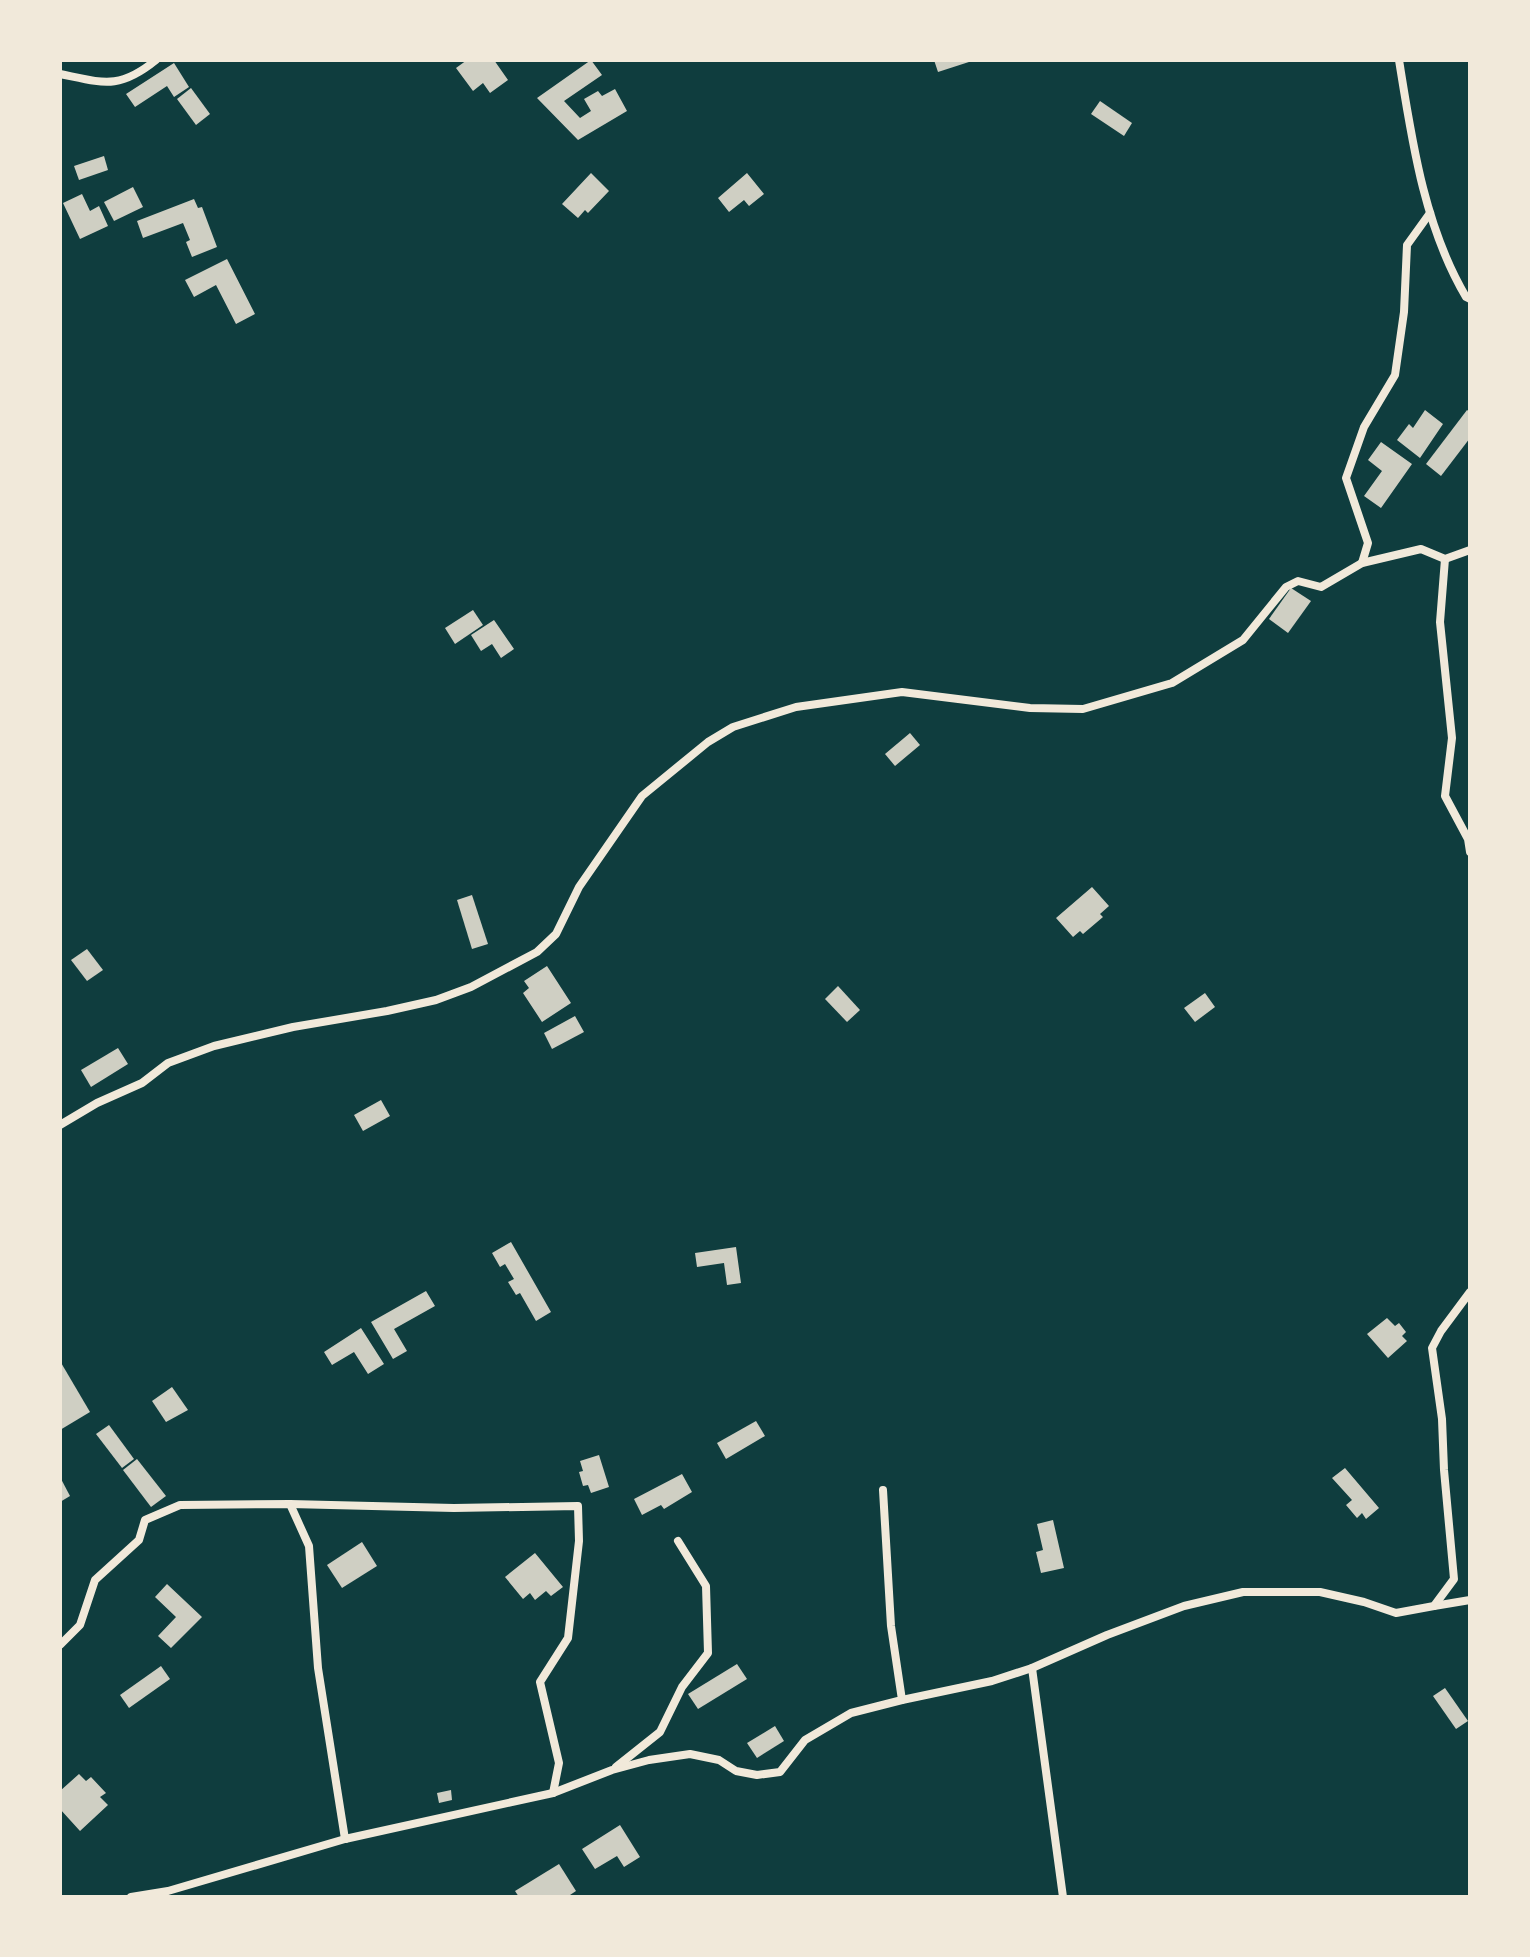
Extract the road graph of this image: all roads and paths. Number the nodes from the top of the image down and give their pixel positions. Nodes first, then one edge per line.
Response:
1 (156, 60) edge
2 (1399, 60) edge
3 (60, 74) edge
4 (1430, 213) junction
5 (1470, 299) edge
6 (1470, 550) edge
7 (1445, 559) junction
8 (1362, 563) junction
9 (1470, 852) edge
10 (60, 1125) edge
11 (1470, 1292) edge
12 (883, 1490) dead end
13 (290, 1504) junction
14 (678, 1541) dead end
15 (1470, 1600) edge
16 (1434, 1606) junction
17 (60, 1645) edge
18 (1032, 1668) junction
19 (902, 1700) junction
20 (612, 1770) junction
21 (553, 1793) junction
22 (345, 1839) junction
23 (131, 1897) edge
24 (1063, 1897) edge

1 - 3 street
2 - 4 street
4 - 5 street
4 - 8 street
6 - 7 street
7 - 8 street
7 - 9 street
8 - 10 street
11 - 16 street
12 - 19 street
13 - 17 street
13 - 21 street
13 - 22 street
14 - 20 street
15 - 16 street
16 - 18 street
18 - 19 street
18 - 24 street
19 - 20 street
20 - 21 street
21 - 22 street
22 - 23 street

